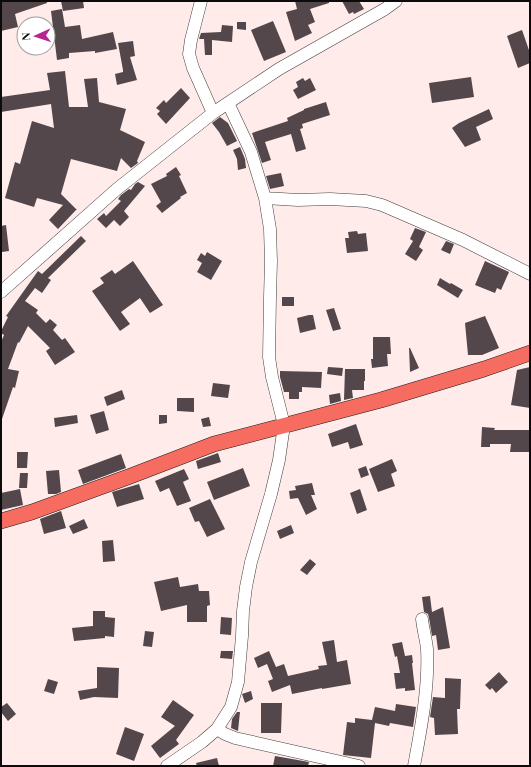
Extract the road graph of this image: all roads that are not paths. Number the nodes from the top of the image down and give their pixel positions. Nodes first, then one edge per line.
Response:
1 (201, 1) edge
2 (396, 1) edge
3 (228, 103) junction
4 (213, 113) junction
5 (265, 198) junction
6 (530, 274) edge
7 (1, 292) edge
8 (530, 353) edge
9 (284, 425) junction
10 (1, 521) edge
11 (422, 619) dead end
12 (217, 729) junction
13 (167, 766) edge
14 (359, 766) edge
15 (414, 766) edge

1 - 4 street
2 - 3 street
3 - 4 street
3 - 5 street
4 - 7 street
5 - 6 street
5 - 9 street
8 - 9 main road
9 - 10 main road
9 - 12 street
11 - 15 street
12 - 13 street
12 - 14 street

